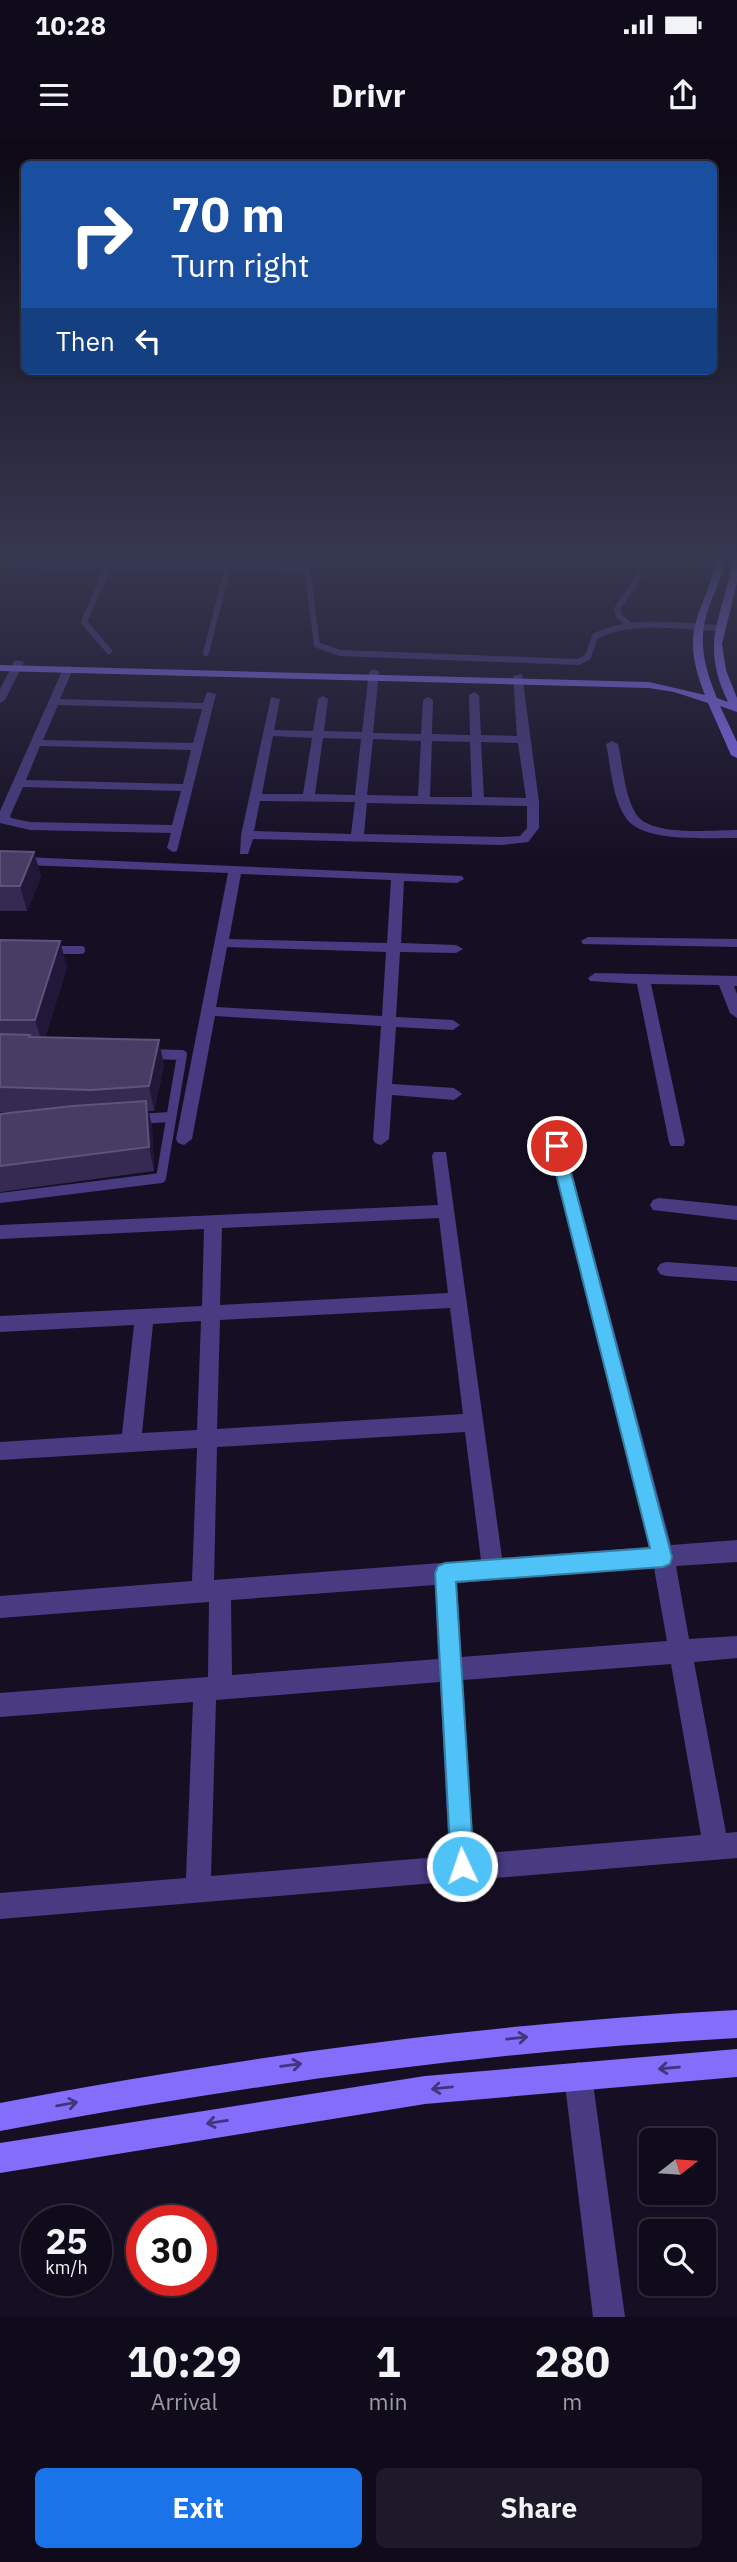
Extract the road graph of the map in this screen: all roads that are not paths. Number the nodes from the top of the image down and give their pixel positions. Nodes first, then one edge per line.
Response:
1 (409, 656) edge
2 (588, 656) edge
3 (699, 656) edge
4 (718, 656) edge
5 (0, 662) edge
6 (18, 665) junction
7 (0, 668) edge
8 (68, 669) junction
9 (374, 675) junction
10 (518, 679) junction
11 (474, 695) dead end
12 (711, 695) junction
13 (734, 698) edge
14 (275, 699) dead end
15 (323, 699) dead end
16 (0, 700) edge
17 (428, 700) dead end
18 (54, 702) junction
19 (737, 708) edge
20 (268, 733) junction
21 (318, 734) junction
22 (368, 735) junction
23 (426, 737) junction
24 (476, 738) junction
25 (523, 740) junction
26 (36, 743) junction
27 (612, 744) dead end
28 (198, 747) junction
29 (737, 755) edge
30 (18, 783) junction
31 (188, 788) junction
32 (255, 797) junction
33 (308, 798) junction
34 (361, 799) junction
35 (424, 800) junction
36 (478, 802) junction
37 (533, 802) junction
38 (178, 829) junction
39 (737, 834) edge
40 (247, 835) junction
41 (358, 837) junction
42 (173, 848) dead end
43 (244, 851) dead end
44 (0, 860) edge
45 (235, 869) junction
46 (398, 877) junction
47 (457, 880) dead end
48 (587, 941) dead end
49 (221, 943) junction
50 (737, 943) edge
51 (394, 947) junction
52 (456, 949) dead end
53 (41, 950) edge
54 (81, 950) dead end
55 (595, 978) dead end
56 (643, 978) junction
57 (731, 981) edge
58 (208, 1011) junction
59 (737, 1013) edge
60 (389, 1020) junction
61 (453, 1024) dead end
62 (140, 1054) edge
63 (384, 1089) junction
64 (454, 1094) dead end
65 (171, 1117) junction
66 (118, 1121) edge
67 (184, 1139) dead end
68 (381, 1139) dead end
69 (677, 1142) dead end
70 (557, 1146) dead end
71 (440, 1156) dead end
72 (0, 1198) edge
73 (659, 1205) dead end
74 (447, 1211) junction
75 (737, 1213) edge
76 (214, 1223) junction
77 (0, 1231) edge
78 (666, 1269) dead end
79 (737, 1274) edge
80 (458, 1300) junction
81 (211, 1313) junction
82 (144, 1316) junction
83 (0, 1324) edge
84 (474, 1422) junction
85 (207, 1438) junction
86 (131, 1443) junction
87 (0, 1451) edge
88 (737, 1551) edge
89 (663, 1557) junction
90 (493, 1570) junction
91 (445, 1573) junction
92 (211, 1591) junction
93 (0, 1607) edge
94 (737, 1647) edge
95 (681, 1651) junction
96 (453, 1669) junction
97 (212, 1687) junction
98 (0, 1705) edge
99 (726, 1846) edge
100 (462, 1866) junction
101 (198, 1889) junction
102 (0, 1906) edge
103 (737, 2024) edge
104 (737, 2063) edge
105 (578, 2076) junction
106 (0, 2117) edge
107 (0, 2158) edge
108 (609, 2317) edge

1 - 2 lane
3 - 12 street
4 - 13 street
5 - 6 street
6 - 7 street
6 - 8 street
6 - 9 street
6 - 16 street
8 - 9 street
8 - 18 street
9 - 10 street
9 - 22 street
10 - 12 street
10 - 25 street
11 - 24 street
12 - 13 street
12 - 19 street
12 - 29 street
13 - 19 street
14 - 20 street
15 - 21 street
17 - 23 street
18 - 26 street
18 - 28 street
20 - 21 street
20 - 32 street
21 - 22 street
21 - 33 street
22 - 23 street
22 - 34 street
23 - 24 street
23 - 35 street
24 - 25 street
24 - 36 street
25 - 37 street
26 - 28 street
26 - 30 street
27 - 39 street
28 - 31 street
30 - 31 street
30 - 38 street
31 - 38 street
32 - 33 street
32 - 40 street
33 - 34 street
34 - 35 street
34 - 41 street
35 - 36 street
36 - 37 street
37 - 41 street
38 - 42 street
40 - 41 street
40 - 43 street
44 - 45 street
45 - 46 street
45 - 49 street
46 - 47 street
46 - 51 street
48 - 50 street
49 - 51 street
49 - 58 street
51 - 52 street
51 - 60 street
53 - 54 lane
55 - 56 street
56 - 57 street
56 - 69 street
57 - 59 street
58 - 60 street
58 - 67 street
60 - 61 street
60 - 63 street
62 - 65 lane
63 - 64 street
63 - 68 street
65 - 66 lane
65 - 72 lane
70 - 89 street
71 - 74 street
73 - 75 street
74 - 76 street
74 - 80 street
76 - 77 street
76 - 81 street
78 - 79 street
80 - 81 street
80 - 84 street
81 - 82 street
81 - 85 street
82 - 83 street
82 - 86 street
84 - 85 street
84 - 90 street
85 - 86 street
85 - 92 street
86 - 87 street
88 - 89 street
89 - 90 street
89 - 95 street
90 - 91 street
91 - 92 street
91 - 96 street
92 - 93 street
92 - 97 street
94 - 95 street
95 - 96 street
95 - 99 street
96 - 97 street
96 - 100 street
97 - 98 street
97 - 101 street
99 - 100 street
100 - 101 street
101 - 102 street
106 -> 103 street
104 -> 105 street
105 -> 107 street
105 - 108 street

